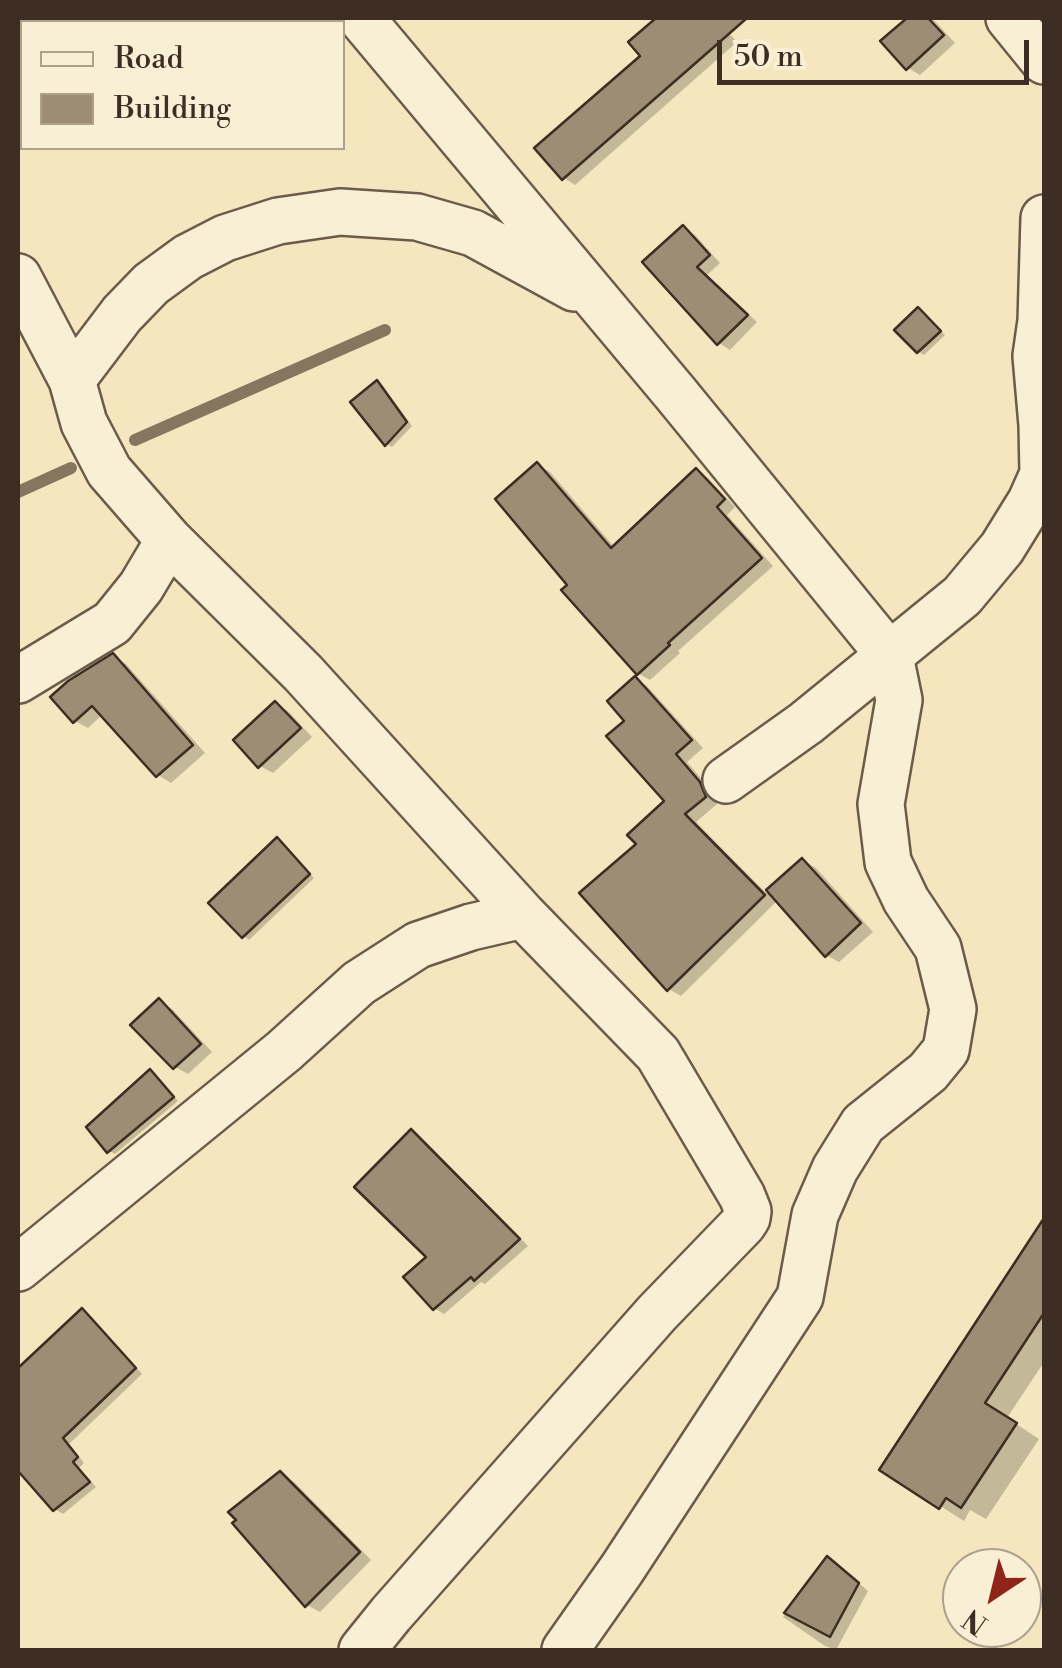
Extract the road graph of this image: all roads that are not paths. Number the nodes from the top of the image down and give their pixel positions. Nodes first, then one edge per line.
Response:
1 (361, 18) edge
2 (1008, 18) edge
3 (1044, 61) edge
4 (1044, 218) edge
5 (18, 277) edge
6 (598, 301) junction
7 (72, 380) junction
8 (169, 540) junction
9 (890, 656) junction
10 (18, 680) edge
11 (726, 780) dead end
12 (523, 915) junction
13 (18, 1268) edge
14 (362, 1650) edge
15 (565, 1650) edge

1 - 6 street
2 - 3 street
4 - 9 street
5 - 7 street
6 - 7 street
6 - 9 street
7 - 8 street
8 - 10 street
8 - 12 street
9 - 11 street
9 - 15 street
12 - 13 street
12 - 14 street

